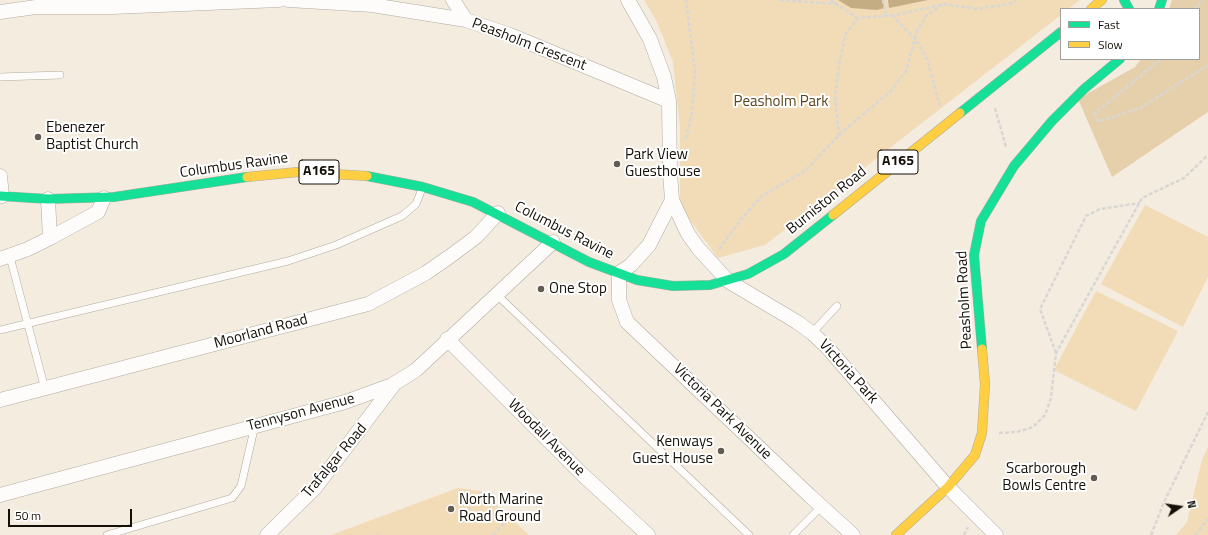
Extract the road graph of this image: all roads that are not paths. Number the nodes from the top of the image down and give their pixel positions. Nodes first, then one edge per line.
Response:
1 (279, 0) edge
2 (288, 0) edge
3 (453, 0) edge
4 (628, 0) edge
5 (1102, 0) edge
6 (37, 4) edge
7 (1092, 8) edge
8 (0, 12) edge
9 (466, 20) junction
10 (1060, 33) edge
11 (1119, 60) edge
12 (60, 75) dead end
13 (0, 77) edge
14 (669, 101) junction
15 (0, 176) edge
16 (424, 187) junction
17 (1, 196) edge
18 (104, 198) junction
19 (48, 199) junction
20 (672, 200) junction
21 (498, 213) junction
22 (50, 238) junction
23 (553, 242) junction
24 (5, 258) edge
25 (620, 274) junction
26 (728, 281) junction
27 (496, 293) junction
28 (837, 306) dead end
29 (28, 324) junction
30 (0, 330) edge
31 (812, 332) junction
32 (447, 340) junction
33 (397, 382) junction
34 (45, 389) junction
35 (0, 400) edge
36 (255, 425) junction
37 (948, 487) junction
38 (0, 494) edge
39 (821, 507) junction
40 (107, 535) edge
41 (267, 535) edge
42 (648, 535) edge
43 (749, 535) edge
44 (793, 535) edge
45 (853, 535) edge
46 (896, 535) edge
47 (996, 535) edge

1 - 6 street
2 - 9 street, Peasholm Crescent
3 - 9 street
4 - 14 street
5 - 7 main road
6 - 8 street
9 - 14 street, Peasholm Crescent
10 - 26 main road, Burniston Road / A165
11 - 37 main road, Peasholm Road
12 - 13 lane
14 - 20 street
15 - 17 street
16 - 18 main road, Columbus Ravine / A165
16 - 21 main road, Columbus Ravine / A165
16 - 29 lane
17 - 19 main road, Columbus Ravine / A165
18 - 19 main road, Columbus Ravine / A165
18 - 22 street
19 - 22 street
20 - 25 street
20 - 26 street, Victoria Park
21 - 23 main road, Columbus Ravine / A165
21 - 34 street, Moorland Road
22 - 24 street
23 - 25 main road, Columbus Ravine / A165
23 - 27 street, Tennyson Avenue
24 - 29 lane
25 - 26 main road, Burniston Road / A165
25 - 39 street, Victoria Park Avenue
26 - 31 street, Victoria Park
27 - 32 street, Tennyson Avenue
27 - 43 lane
28 - 31 lane
29 - 30 lane
29 - 34 lane
31 - 37 street, Victoria Park
32 - 33 street, Tennyson Avenue
32 - 42 street, Woodall Avenue
33 - 36 street, Tennyson Avenue
33 - 41 street, Trafalgar Road
34 - 35 street, Moorland Road
36 - 38 street, Tennyson Avenue
36 - 40 lane
37 - 46 main road, Peasholm Road
37 - 47 street, Victoria Park
39 - 44 lane
39 - 45 street, Victoria Park Avenue

